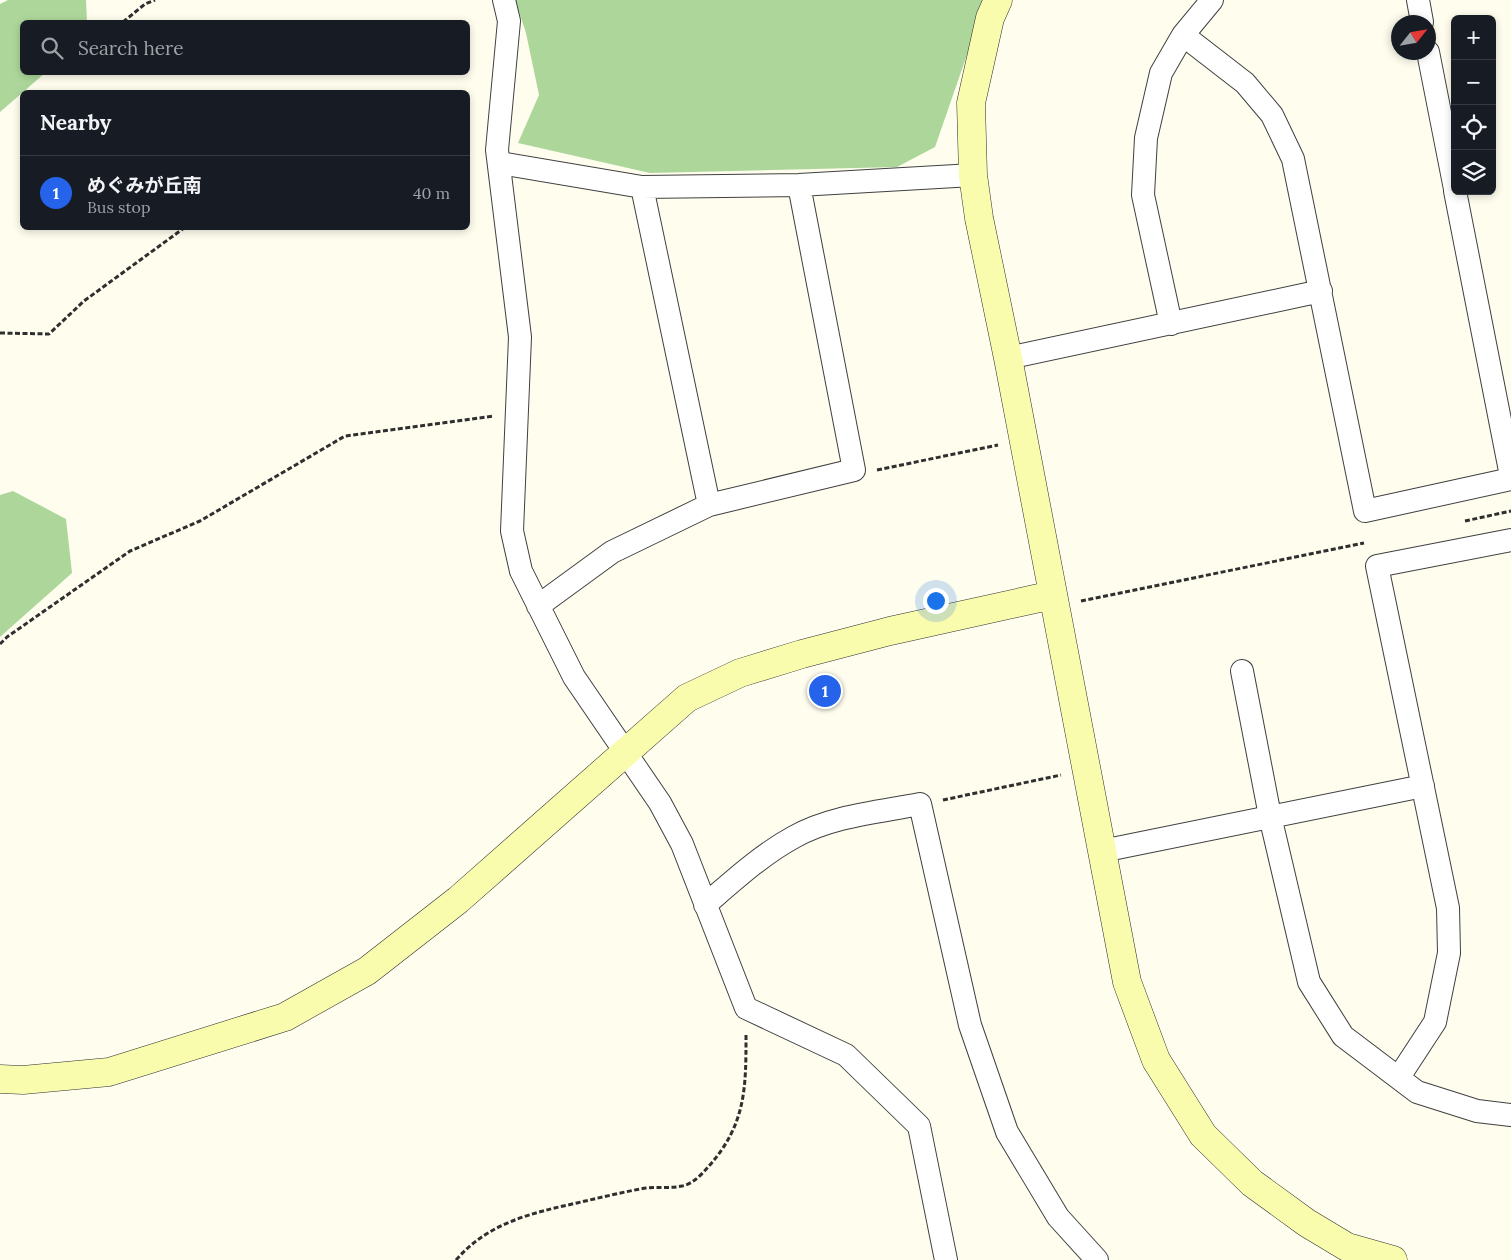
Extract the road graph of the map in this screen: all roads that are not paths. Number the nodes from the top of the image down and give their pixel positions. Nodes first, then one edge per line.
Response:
1 (504, 0) edge
2 (998, 0) edge
3 (1212, 0) edge
4 (1418, 0) edge
5 (1421, 15) edge
6 (1183, 36) junction
7 (1430, 60) edge
8 (500, 163) junction
9 (1451, 170) edge
10 (973, 175) junction
11 (799, 185) junction
12 (642, 187) junction
13 (1456, 195) edge
14 (1321, 291) junction
15 (1171, 324) junction
16 (1008, 358) junction
17 (1511, 478) edge
18 (709, 505) junction
19 (1511, 540) edge
20 (1053, 595) junction
21 (538, 606) junction
22 (1242, 671) dead end
23 (625, 753) junction
24 (1423, 786) junction
25 (1270, 816) junction
26 (1102, 851) junction
27 (705, 905) junction
28 (1399, 1077) junction
29 (0, 1079) edge
30 (1511, 1115) edge
31 (1343, 1253) edge
32 (946, 1260) edge
33 (1097, 1260) edge
34 (1393, 1260) edge

1 - 8 street
2 - 10 street
3 - 6 street
4 - 5 street
6 - 14 street
6 - 15 street
7 - 9 street
8 - 12 street
8 - 21 street
10 - 11 street
10 - 16 street
11 - 12 street
11 - 18 street
12 - 18 street
13 - 17 street
14 - 15 street
14 - 17 street
15 - 16 street
16 - 20 street
18 - 21 street
19 - 24 street
20 - 23 street
20 - 26 street
21 - 23 street
22 - 25 street
23 - 27 street
23 - 29 street
24 - 25 street
24 - 28 street
25 - 26 street
25 - 28 street
26 - 31 street
27 - 32 street
27 - 33 street
28 - 30 street
31 - 34 street

